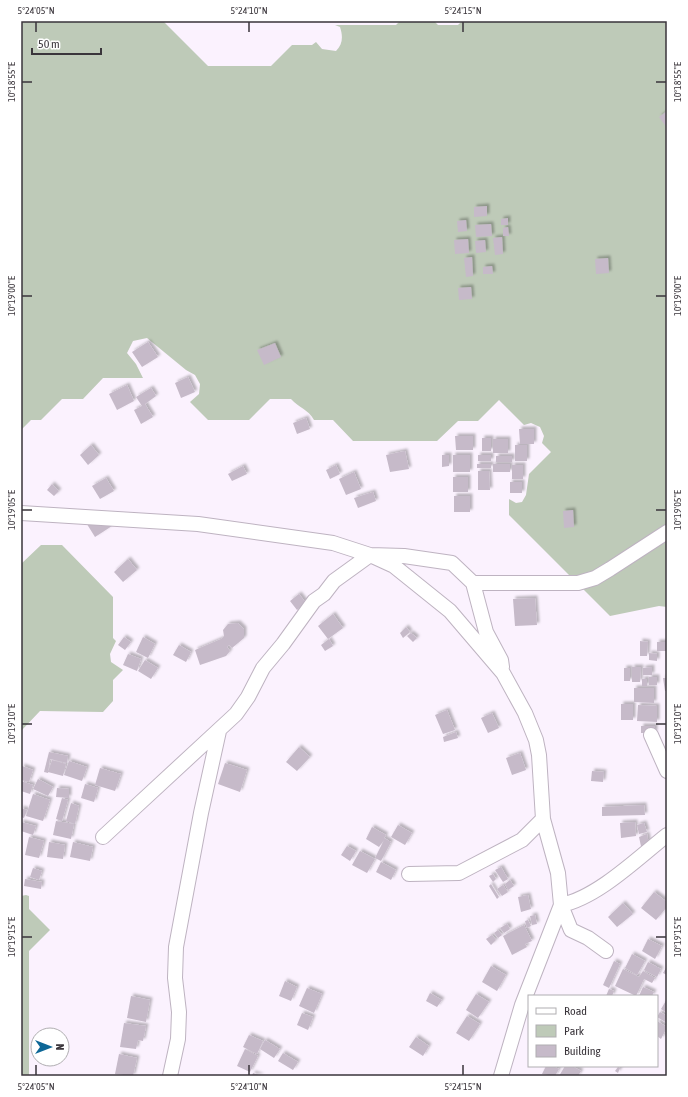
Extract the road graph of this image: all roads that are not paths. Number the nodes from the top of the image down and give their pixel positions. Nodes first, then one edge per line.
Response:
1 (21, 513) edge
2 (667, 532) edge
3 (370, 555) junction
4 (473, 584) junction
5 (502, 673) junction
6 (219, 731) junction
7 (651, 735) dead end
8 (667, 771) edge
9 (543, 819) junction
10 (667, 835) edge
11 (102, 837) dead end
12 (409, 874) dead end
13 (561, 905) junction
14 (606, 950) dead end
15 (170, 1076) edge
16 (501, 1076) edge

1 - 3 street
2 - 4 street
3 - 4 street
3 - 5 street
3 - 6 street
4 - 5 street
5 - 9 street
6 - 11 street
6 - 15 street
7 - 8 street
9 - 12 street
9 - 13 street
10 - 13 street
13 - 14 street
13 - 16 street

